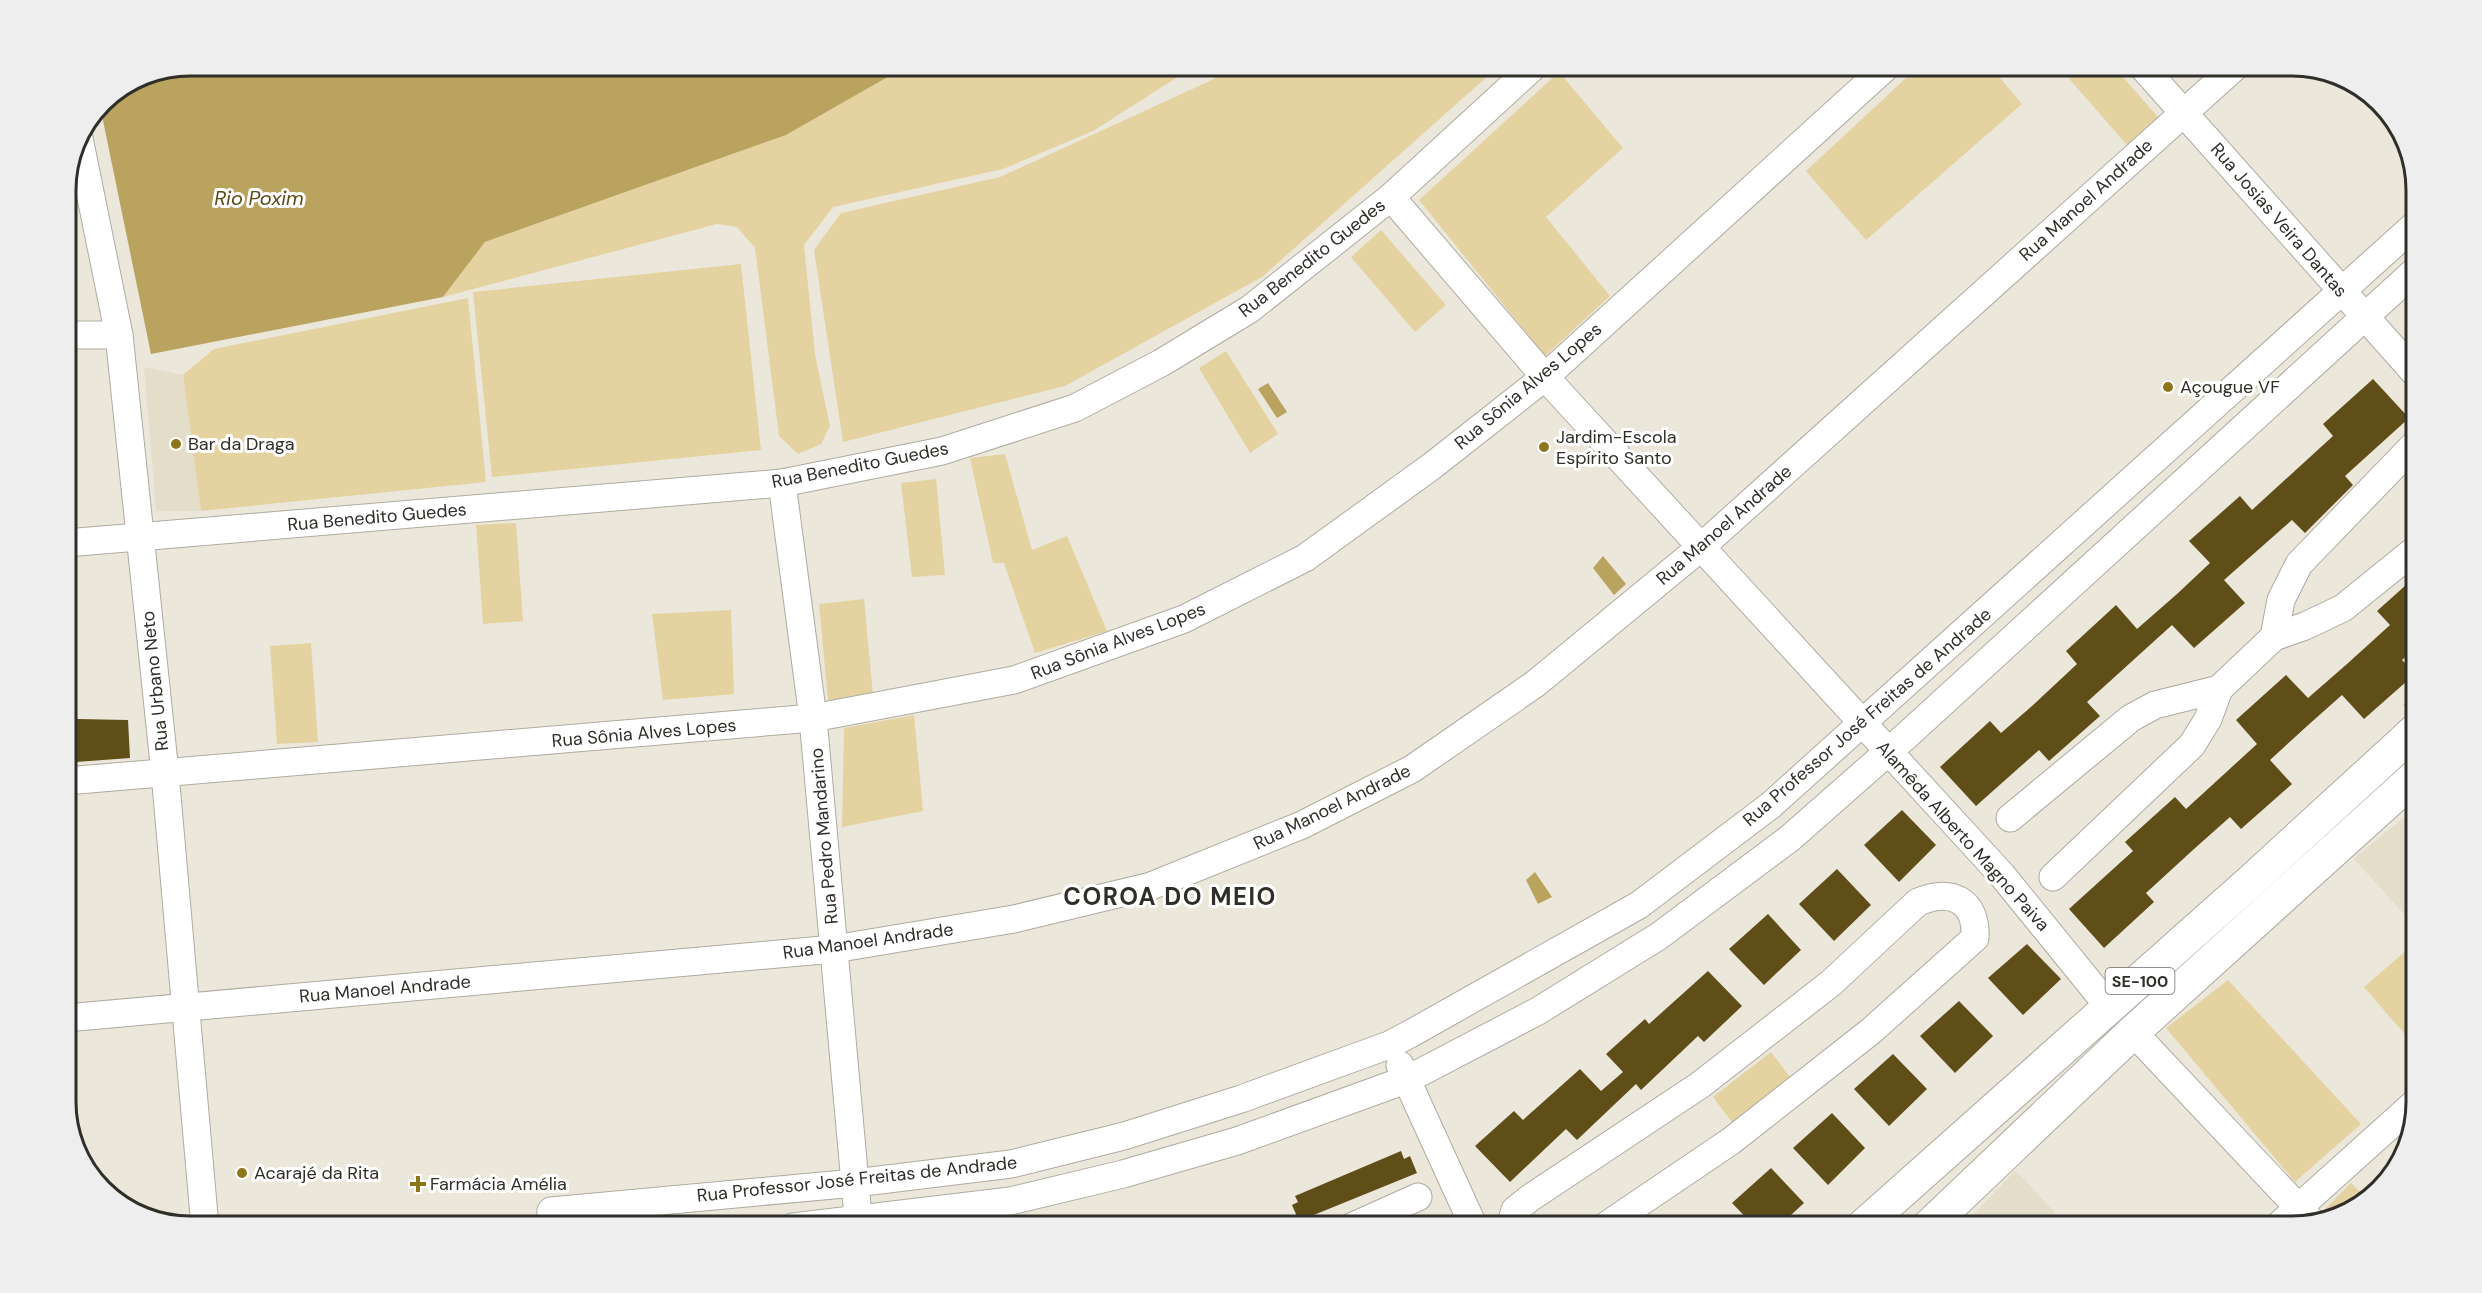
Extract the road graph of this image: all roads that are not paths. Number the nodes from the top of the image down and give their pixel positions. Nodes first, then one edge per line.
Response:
1 (1523, 76) edge
2 (1876, 76) edge
3 (2151, 76) edge
4 (2225, 76) edge
5 (2185, 112) junction
6 (82, 155) edge
7 (1391, 197) junction
8 (2405, 234) edge
9 (2405, 280) edge
10 (2341, 291) junction
11 (2364, 316) junction
12 (77, 335) edge
13 (119, 335) junction
14 (2405, 362) edge
15 (1545, 376) junction
16 (2405, 454) edge
17 (782, 483) junction
18 (141, 537) junction
19 (77, 542) edge
20 (1700, 548) junction
21 (2405, 558) edge
22 (2274, 637) junction
23 (2218, 689) junction
24 (813, 718) junction
25 (1863, 724) junction
26 (2406, 750) edge
27 (1888, 752) junction
28 (165, 773) junction
29 (77, 780) edge
30 (2406, 785) edge
31 (2010, 818) dead end
32 (2053, 878) dead end
33 (2251, 881) junction
34 (2271, 906) junction
35 (834, 949) junction
36 (184, 1007) junction
37 (2110, 1008) junction
38 (77, 1017) edge
39 (2133, 1032) junction
40 (1389, 1045) junction
41 (1408, 1079) junction
42 (2405, 1114) edge
43 (855, 1183) junction
44 (1418, 1197) dead end
45 (2305, 1214) edge
46 (205, 1216) edge
47 (551, 1216) edge
48 (858, 1216) edge
49 (912, 1216) edge
50 (1376, 1216) edge
51 (1469, 1216) edge
52 (1513, 1216) edge
53 (1620, 1216) edge
54 (1874, 1216) edge
55 (1940, 1216) edge

1 - 7 street, Rua Benedito Guedes
2 - 15 street, Rua Sônia Alves Lopes
3 - 5 street, Rua Josias Veira Dantas
4 - 5 street, Rua Manoel Andrade
5 - 10 street, Rua Josias Veira Dantas
5 - 20 street, Rua Manoel Andrade
6 - 13 street, Rua Urbano Neto
7 - 15 street, Alamêda Alberto Magno Paiva
7 - 17 street, Rua Benedito Guedes
8 - 10 street, Rua Professor José Freitas de Andrade
9 - 11 street, Rua Professor José Freitas de Andrade
10 - 11 street, Rua Josias Veira Dantas
10 - 25 street, Rua Professor José Freitas de Andrade
11 - 14 street, Rua Josias Veira Dantas
11 - 27 street, Rua Professor José Freitas de Andrade
12 - 13 street
13 - 18 street, Rua Urbano Neto
15 - 20 street, Alamêda Alberto Magno Paiva
15 - 24 street, Rua Sônia Alves Lopes
16 - 22 street
17 - 18 street, Rua Benedito Guedes
17 - 24 street, Rua Pedro Mandarino
18 - 19 street, Rua Benedito Guedes
18 - 28 street, Rua Urbano Neto
20 - 25 street, Alamêda Alberto Magno Paiva
20 - 35 street, Rua Manoel Andrade
21 - 22 street
22 - 23 street
23 - 31 street
23 - 32 street
24 - 28 street, Rua Sônia Alves Lopes
24 - 35 street, Rua Pedro Mandarino
25 - 27 street, Alamêda Alberto Magno Paiva
25 - 40 street, Rua Professor José Freitas de Andrade
26 - 33 main road, SE-100
27 - 37 street, Alamêda Alberto Magno Paiva
27 - 41 street, Rua Professor José Freitas de Andrade
28 - 29 street, Rua Sônia Alves Lopes
28 - 36 street, Rua Urbano Neto
30 - 34 main road, SE-100
33 - 34 main road
33 - 37 main road, SE-100
34 - 39 main road, SE-100
35 - 36 street, Rua Manoel Andrade
35 - 43 street, Rua Pedro Mandarino
36 - 38 street, Rua Manoel Andrade
36 - 46 street, Rua Urbano Neto
37 - 54 main road, SE-100
39 - 45 street
39 - 55 main road, SE-100
40 - 41 street
40 - 43 street, Rua Professor José Freitas de Andrade
41 - 49 street, Rua Professor José Freitas de Andrade
41 - 51 street
42 - 45 street
43 - 47 street, Rua Professor José Freitas de Andrade
43 - 48 street, Rua Pedro Mandarino
44 - 50 street
52 - 53 street

